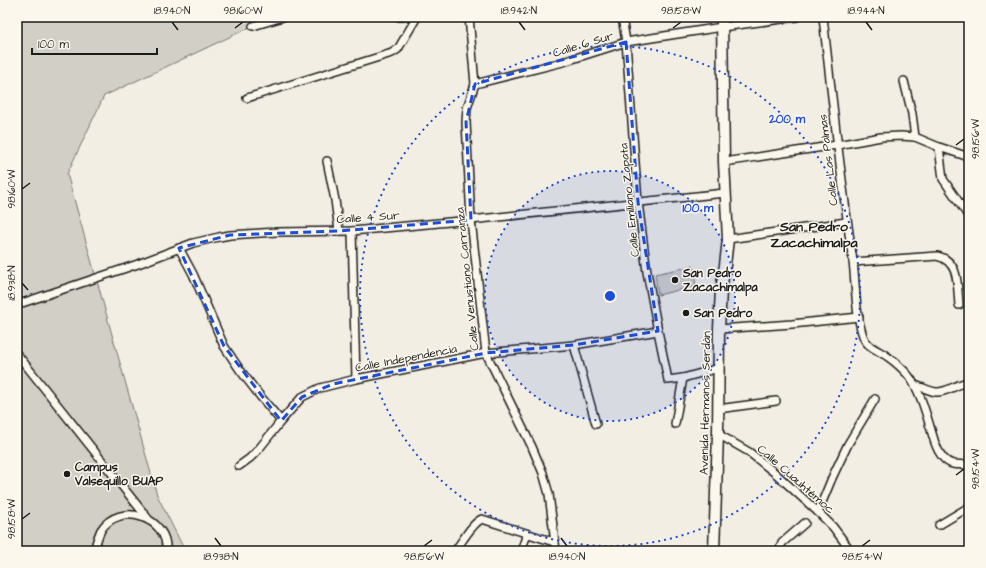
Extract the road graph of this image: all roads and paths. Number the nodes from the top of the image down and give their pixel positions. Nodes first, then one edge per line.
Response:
1 (283, 17) edge
2 (399, 17) edge
3 (411, 17) edge
4 (417, 17) edge
5 (469, 17) edge
6 (622, 17) edge
7 (797, 17) edge
8 (823, 17) edge
9 (722, 22) edge
10 (253, 26) dead end
11 (626, 42) junction
12 (904, 81) dead end
13 (475, 84) junction
14 (247, 98) dead end
15 (915, 137) junction
16 (837, 145) junction
17 (939, 147) junction
18 (969, 157) edge
19 (326, 161) dead end
20 (724, 162) junction
21 (725, 193) junction
22 (638, 202) junction
23 (969, 217) edge
24 (471, 220) junction
25 (846, 222) junction
26 (339, 231) junction
27 (352, 231) junction
28 (728, 240) junction
29 (179, 248) junction
30 (853, 262) junction
31 (22, 302) dead end
32 (959, 305) dead end
33 (859, 317) junction
34 (719, 329) junction
35 (658, 331) junction
36 (574, 344) junction
37 (486, 353) junction
38 (17, 354) edge
39 (719, 368) junction
40 (683, 378) junction
41 (356, 379) junction
42 (969, 382) edge
43 (915, 385) junction
44 (874, 398) dead end
45 (776, 401) dead end
46 (718, 409) junction
47 (281, 421) junction
48 (596, 424) dead end
49 (675, 424) dead end
50 (718, 434) junction
51 (238, 466) dead end
52 (969, 466) edge
53 (969, 507) edge
54 (818, 512) junction
55 (149, 520) junction
56 (805, 523) dead end
57 (939, 525) dead end
58 (527, 534) junction
59 (554, 542) junction
60 (95, 551) edge
61 (166, 551) edge
62 (455, 551) edge
63 (521, 551) edge
64 (556, 551) edge
65 (714, 551) edge
66 (779, 551) edge
67 (851, 551) edge

1 - 10 street
2 - 3 street
4 - 14 street
5 - 13 street, Calle Venustiano Carranza
6 - 11 street, Calle Emiliano Zapata
7 - 9 street, Calle 6 Sur
8 - 16 street, Calle Las Palmas
9 - 11 street, Calle 6 Sur
9 - 20 street, Avenida Hermanos Serdán
11 - 13 street, Calle 6 Sur
11 - 22 street, Calle Emiliano Zapata
12 - 15 street
13 - 24 street, Calle Venustiano Carranza
15 - 16 street
15 - 17 street
16 - 20 street
16 - 25 street, Calle Las Palmas
17 - 18 street
17 - 23 street
19 - 26 street
20 - 21 street, Avenida Hermanos Serdán
21 - 22 street, Calle 4 Sur
21 - 28 street, Avenida Hermanos Serdán
22 - 24 street, Calle 4 Sur
22 - 35 street, Calle Emiliano Zapata
24 - 27 street, Calle 4 Sur
24 - 37 street, Calle Venustiano Carranza
25 - 28 street
25 - 30 street, Calle Las Palmas
26 - 27 street, Calle 4 Sur
26 - 29 street, Calle 4 Sur
27 - 41 street
28 - 34 street, Avenida Hermanos Serdán
29 - 31 street, Calle 4 Sur
29 - 47 street
30 - 32 street
30 - 33 street, Calle Las Palmas
33 - 34 street
33 - 43 street, Calle Las Palmas
34 - 39 street, Avenida Hermanos Serdán
35 - 36 street, Calle Independencia
35 - 40 street, Calle Emiliano Zapata
36 - 37 street, Calle Independencia
36 - 48 street
37 - 41 street, Calle Independencia
37 - 59 street, Calle Venustiano Carranza
38 - 55 street
39 - 40 street
39 - 46 street, Avenida Hermanos Serdán
40 - 49 street
41 - 47 street, Calle Independencia
42 - 43 street
43 - 52 street, Calle Las Palmas
44 - 54 street
45 - 46 street
46 - 50 street, Avenida Hermanos Serdán
47 - 51 street, Calle Independencia
50 - 54 street, Calle Cuauhtémoc
50 - 65 street, Avenida Hermanos Serdán
53 - 57 street
54 - 67 street, Calle Cuauhtémoc
55 - 60 street
55 - 61 street
56 - 66 street
58 - 59 street
58 - 62 street
58 - 63 street
59 - 64 street, Calle Venustiano Carranza

